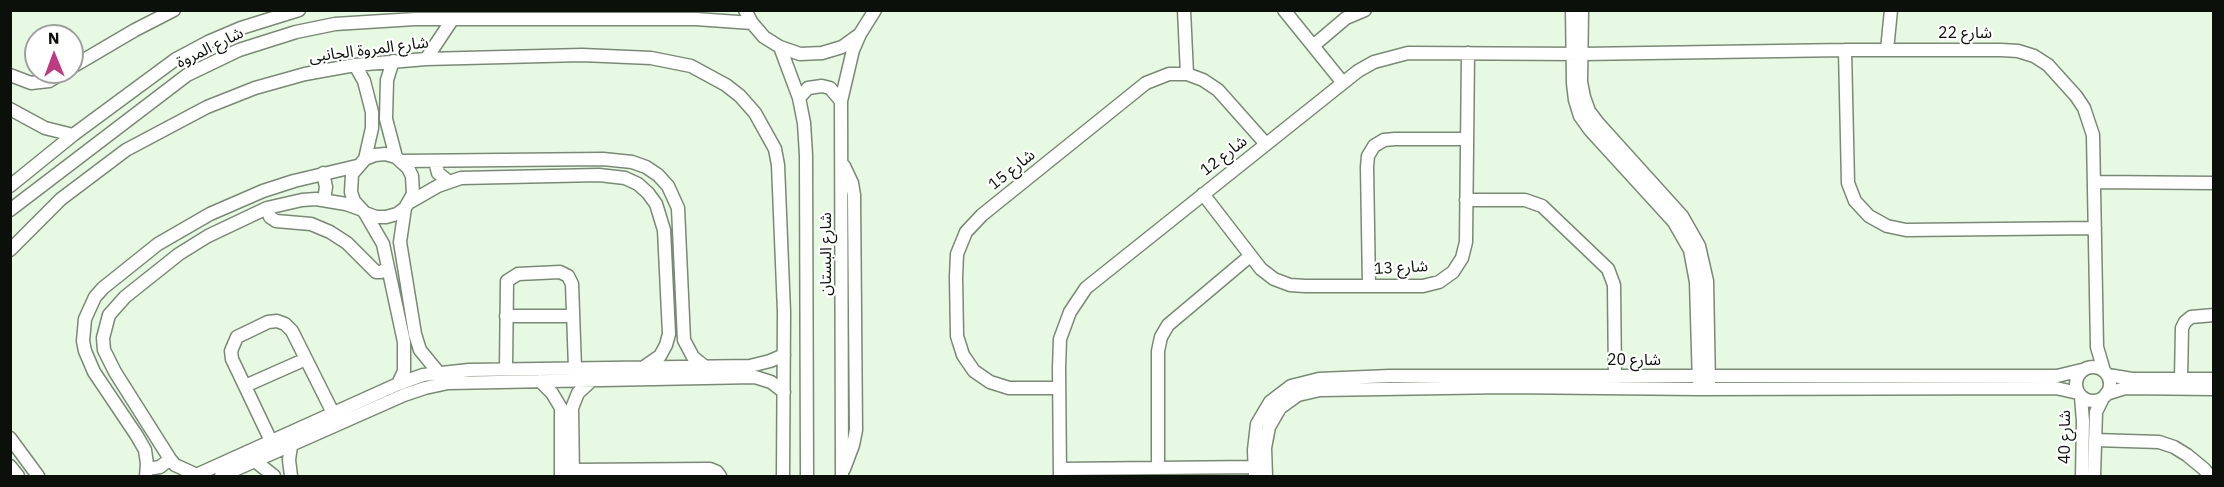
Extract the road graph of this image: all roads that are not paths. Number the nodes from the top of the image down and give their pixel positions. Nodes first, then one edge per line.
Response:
1 (174, 10) edge
2 (299, 10) edge
3 (746, 10) edge
4 (1184, 10) edge
5 (1284, 10) edge
6 (1365, 10) edge
7 (1572, 10) edge
8 (1582, 10) edge
9 (1891, 10) edge
10 (877, 13) edge
11 (453, 20) junction
12 (752, 23) junction
13 (860, 34) junction
14 (1313, 46) junction
15 (780, 47) junction
16 (1845, 50) junction
17 (1887, 50) junction
18 (1468, 53) junction
19 (1577, 54) junction
20 (176, 59) junction
21 (426, 59) junction
22 (84, 60) edge
23 (393, 61) junction
24 (355, 65) junction
25 (1187, 74) junction
26 (187, 75) junction
27 (1343, 83) junction
28 (799, 98) junction
29 (842, 101) junction
30 (14, 112) edge
31 (10, 126) edge
32 (74, 135) junction
33 (1467, 139) junction
34 (1266, 144) junction
35 (399, 159) junction
36 (435, 160) junction
37 (361, 162) junction
38 (323, 173) junction
39 (448, 181) junction
40 (2094, 182) junction
41 (2214, 183) edge
42 (10, 186) edge
43 (1203, 194) junction
44 (324, 200) junction
45 (1466, 200) junction
46 (407, 205) junction
47 (267, 208) junction
48 (10, 210) edge
49 (363, 211) junction
50 (2095, 228) junction
51 (10, 250) edge
52 (1250, 256) junction
53 (388, 268) junction
54 (1370, 286) junction
55 (784, 312) junction
56 (807, 312) junction
57 (2214, 315) edge
58 (506, 316) junction
59 (573, 316) junction
60 (683, 337) junction
61 (668, 340) junction
62 (2097, 346) junction
63 (420, 350) junction
64 (784, 354) junction
65 (405, 357) junction
66 (306, 359) junction
67 (704, 366) junction
68 (644, 367) junction
69 (575, 368) junction
70 (506, 369) junction
71 (2083, 369) junction
72 (746, 371) junction
73 (438, 372) junction
74 (2106, 373) junction
75 (613, 374) junction
76 (2181, 379) junction
77 (2214, 379) edge
78 (592, 380) junction
79 (1611, 380) junction
80 (540, 381) junction
81 (1704, 383) junction
82 (398, 384) junction
83 (244, 386) junction
84 (1059, 388) junction
85 (2214, 389) edge
86 (784, 392) junction
87 (2079, 395) junction
88 (2105, 396) junction
89 (377, 400) junction
90 (566, 408) junction
91 (333, 413) junction
92 (10, 438) edge
93 (2095, 440) junction
94 (271, 441) junction
95 (291, 446) junction
96 (170, 459) junction
97 (255, 462) junction
98 (10, 466) edge
99 (1158, 468) junction
100 (1255, 472) edge
101 (147, 473) edge
102 (573, 473) edge
103 (1060, 473) edge
104 (842, 474) edge
105 (195, 476) edge
106 (288, 476) edge
107 (18, 477) edge
108 (38, 477) edge
109 (221, 477) edge
110 (274, 477) edge
111 (561, 477) edge
112 (720, 477) edge
113 (783, 477) edge
114 (807, 477) edge
115 (1266, 477) edge
116 (2082, 477) edge
117 (2094, 477) edge
118 (2210, 477) edge

1 - 22 street
2 - 20 street, شارع المروة
3 - 12 street
4 - 25 street
5 - 14 street
6 - 14 street
7 - 19 street
8 - 19 street
9 - 17 street
10 - 13 street
11 - 12 street, شارع المروة
11 - 21 street
11 - 26 street, شارع المروة
12 - 15 street
13 - 15 street
13 - 29 street, شارع البستان
14 - 27 street
15 - 28 street, شارع البستان
16 - 17 street, شارع 22
16 - 19 street, شارع 22
16 - 50 street
17 - 40 street, شارع 22
18 - 19 street, شارع 12
18 - 27 street, شارع 12
18 - 33 street, شارع 13
19 - 81 street
20 - 26 street
20 - 32 street, شارع المروة
21 - 23 street, شارع المروة الجانبى
21 - 55 street, شارع المروة الجانبى
23 - 24 street, شارع المروة الجانبى
23 - 35 street
24 - 37 street
24 - 51 street, شارع المروة الجانبى
25 - 34 street
25 - 84 street, شارع 15
26 - 48 street, شارع المروة
27 - 34 street, شارع 12
28 - 29 street
28 - 56 street, شارع البستان
29 - 104 street, شارع البستان
30 - 31 street
30 - 32 street
32 - 42 street, شارع المروة
33 - 45 street, شارع 13
33 - 54 street
34 - 43 street, شارع 12
35 - 36 street
35 - 37 street
35 - 46 street
36 - 39 street
36 - 60 street
37 - 38 street
37 - 49 street
38 - 44 street
38 - 101 street
39 - 46 street
39 - 61 street
40 - 41 street
40 - 50 street, شارع 22
43 - 52 street, شارع 13
43 - 84 street, شارع 12
44 - 47 street
44 - 49 street
45 - 54 street, شارع 13
45 - 79 street
46 - 49 street
46 - 63 street
47 - 53 street
47 - 96 street
49 - 53 street
50 - 62 street, شارع 22
52 - 54 street, شارع 13
52 - 99 street
53 - 65 street
55 - 56 street
55 - 64 street, شارع المروة الجانبى
56 - 114 street, شارع البستان
57 - 76 street
58 - 59 street
58 - 59 street
58 - 70 street
59 - 69 street
60 - 61 street
60 - 67 street
61 - 68 street
62 - 71 street, شارع 22
62 - 74 street, شارع 22
63 - 65 street
63 - 73 street
64 - 72 street
64 - 86 street, شارع المروة الجانبى
65 - 82 street
66 - 83 street
66 - 83 street
66 - 91 street
67 - 68 street
67 - 72 street
68 - 75 street
69 - 70 street
69 - 75 street
70 - 73 street
71 - 74 street
71 - 81 street, شارع 20
71 - 87 street
72 - 75 street
72 - 86 street
73 - 82 street
74 - 76 street
74 - 88 street
75 - 78 street
76 - 77 street
78 - 80 street
78 - 90 street
79 - 81 street, شارع 20
79 - 100 street, شارع 20
79 - 115 street, شارع 20
80 - 89 street
80 - 90 street
81 - 87 street, شارع 20
82 - 89 street
83 - 94 street
84 - 103 street, شارع 12
85 - 88 street
86 - 113 street, شارع المروة الجانبى
87 - 88 street
87 - 116 street, شارع 40
88 - 93 street, شارع 40
89 - 91 street
89 - 95 street
90 - 102 street
90 - 111 street
91 - 94 street
92 - 108 street
93 - 117 street, شارع 40
93 - 118 street
94 - 105 street
95 - 97 street
95 - 106 street
96 - 101 street
96 - 105 street
97 - 109 street
97 - 110 street
98 - 107 street
99 - 100 street
99 - 103 street
102 - 112 street

